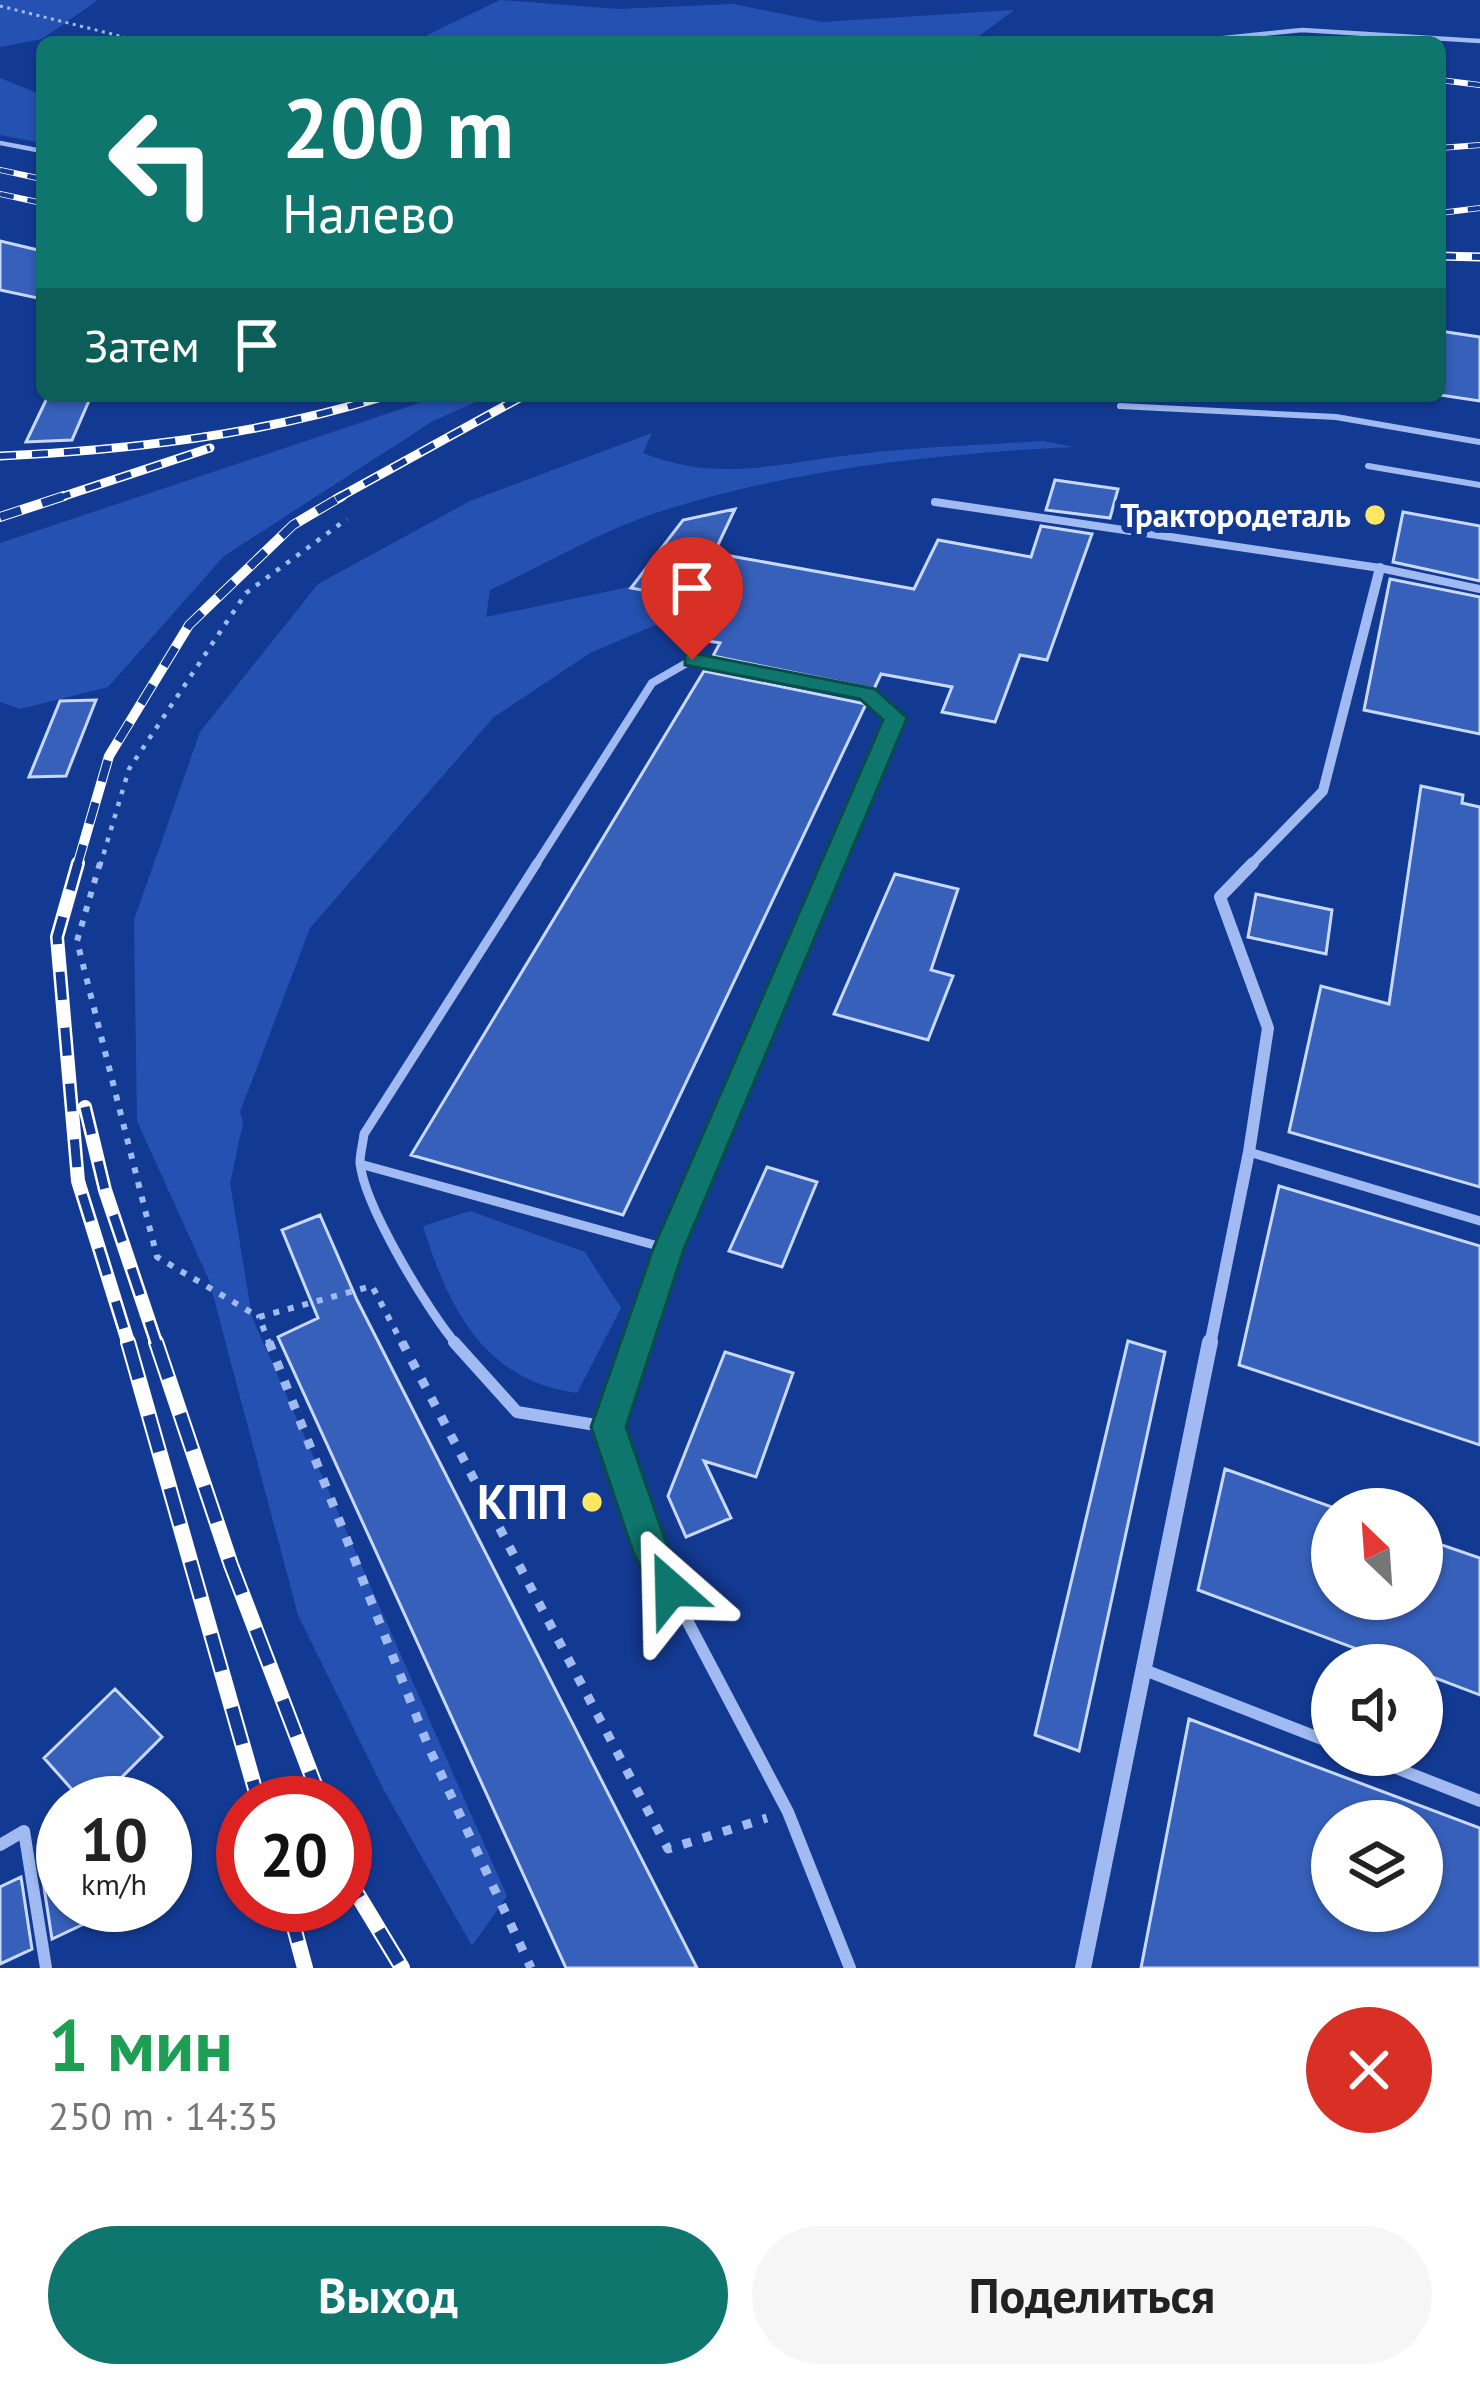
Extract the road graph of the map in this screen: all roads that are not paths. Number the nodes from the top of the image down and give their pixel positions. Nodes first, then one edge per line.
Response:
1 (1244, 36) edge
2 (1399, 36) edge
3 (1446, 39) edge
4 (1480, 41) edge
5 (0, 143) edge
6 (36, 151) edge
7 (1120, 406) dead end
8 (1480, 442) edge
9 (1368, 466) dead end
10 (1480, 484) edge
11 (934, 502) dead end
12 (1380, 568) junction
13 (1480, 589) edge
14 (1249, 1152) junction
15 (360, 1164) junction
16 (1480, 1221) edge
17 (669, 1249) junction
18 (608, 1427) junction
19 (1142, 1669) junction
20 (1311, 1735) edge
21 (1416, 1776) edge
22 (1480, 1801) edge
23 (0, 1845) edge
24 (46, 1968) edge
25 (850, 1968) edge
26 (1083, 1968) edge

1 - 2 lane
3 - 4 lane
5 - 6 lane
7 - 8 lane
9 - 10 lane
11 - 12 lane
12 - 13 lane
12 - 14 street
14 - 16 lane
14 - 19 street
15 - 17 lane
15 - 17 lane
15 - 18 lane
17 - 18 lane
18 - 25 lane
19 - 20 lane
19 - 26 street
21 - 22 lane
23 - 24 lane

